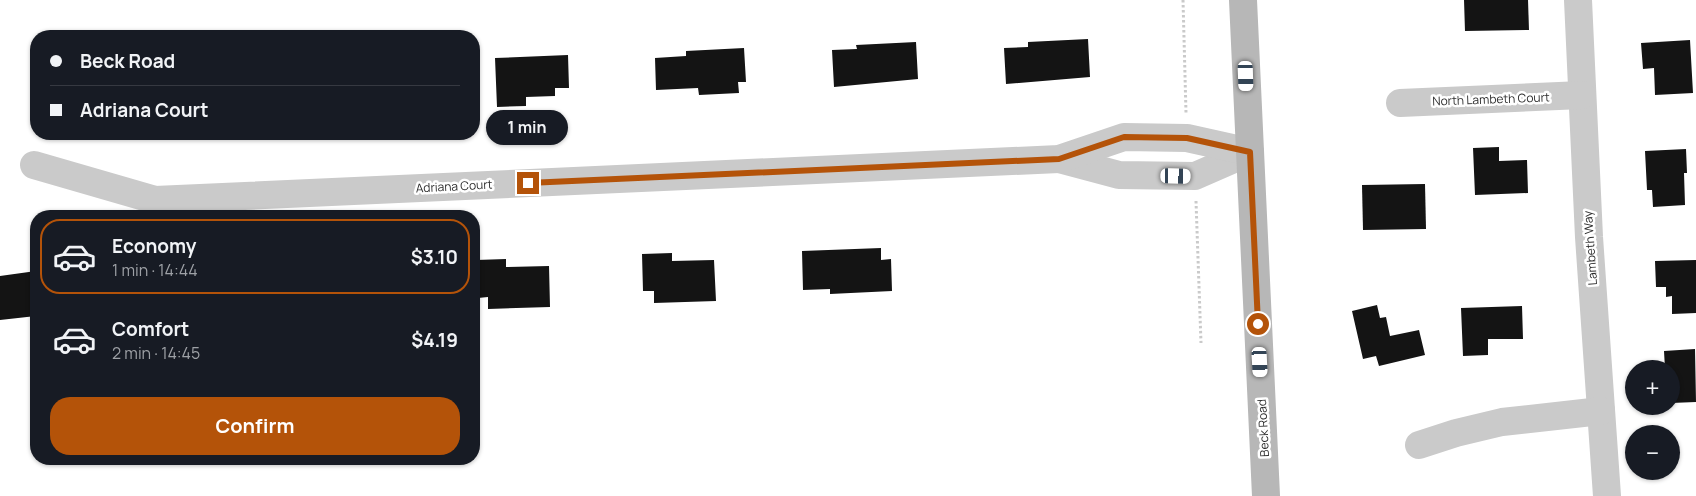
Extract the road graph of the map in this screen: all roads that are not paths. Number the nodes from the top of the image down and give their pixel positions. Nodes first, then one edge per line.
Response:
1 (1243, 0) edge
2 (1578, 0) edge
3 (1582, 95) junction
4 (1400, 103) dead end
5 (1250, 152) junction
6 (1059, 159) junction
7 (34, 165) dead end
8 (1601, 411) junction
9 (1420, 445) dead end
10 (1266, 496) edge
11 (1607, 496) edge

1 - 5 main road, Beck Road
2 - 3 street, Lambeth Way
3 - 4 street, North Lambeth Court
3 - 8 street, Lambeth Way
5 - 6 street, Adriana Court
5 - 6 street, Adriana Court
5 - 10 main road, Beck Road
6 - 7 street, Adriana Court
8 - 9 street
8 - 11 street, Lambeth Way

